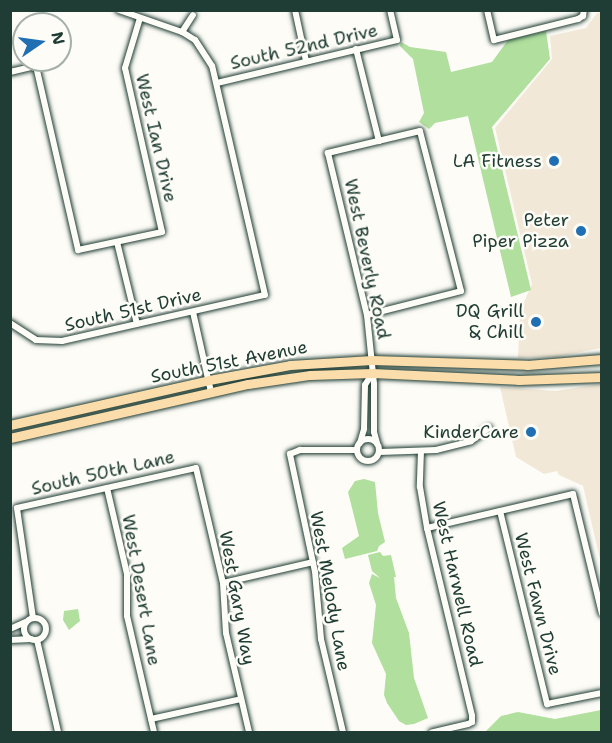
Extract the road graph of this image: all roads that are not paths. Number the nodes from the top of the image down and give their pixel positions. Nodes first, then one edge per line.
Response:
1 (119, 10) edge
2 (295, 10) edge
3 (390, 10) edge
4 (487, 10) edge
5 (583, 13) edge
6 (192, 15) dead end
7 (140, 18) junction
8 (182, 32) junction
9 (356, 49) junction
10 (306, 61) junction
11 (10, 72) edge
12 (217, 83) junction
13 (379, 141) junction
14 (117, 242) junction
15 (193, 312) junction
16 (367, 315) junction
17 (10, 323) edge
18 (137, 324) junction
19 (602, 359) edge
20 (372, 360) junction
21 (372, 373) junction
22 (602, 377) edge
23 (209, 380) junction
24 (212, 392) junction
25 (10, 425) edge
26 (489, 428) dead end
27 (10, 438) edge
28 (360, 443) junction
29 (377, 443) junction
30 (357, 450) junction
31 (421, 451) junction
32 (380, 452) junction
33 (196, 468) joint
34 (107, 488) junction
35 (500, 511) junction
36 (427, 528) junction
37 (313, 562) junction
38 (223, 583) junction
39 (602, 614) edge
40 (30, 620) junction
41 (10, 629) edge
42 (10, 640) edge
43 (34, 640) junction
44 (602, 693) edge
45 (241, 699) junction
46 (151, 719) junction
47 (58, 732) edge
48 (154, 732) edge
49 (249, 732) edge
50 (343, 732) edge
51 (432, 732) edge

1 - 7 street
2 - 10 street
3 - 9 street, South 52nd Drive
4 - 5 street
6 - 8 street
7 - 8 street
7 - 14 street, West Ian Drive
8 - 12 street
9 - 10 street, South 52nd Drive
9 - 13 street
10 - 12 street, South 52nd Drive
11 - 14 street
12 - 15 street, South 51st Drive
13 - 16 street, West Beverly Road
13 - 16 street
14 - 18 street
15 - 18 street, South 51st Drive
15 - 23 street
16 - 20 street, West Beverly Road
17 - 18 street, South 51st Drive
19 - 20 main road, South 51st Avenue
20 - 21 street, West Beverly Road
20 - 23 main road, South 51st Avenue
21 - 22 main road, South 51st Avenue
21 - 24 main road, South 51st Avenue
21 - 28 street, West Beverly Road
21 - 29 street, West Beverly Road
23 - 24 street
23 - 25 main road, South 51st Avenue
24 - 27 main road, South 51st Avenue
26 - 31 street
28 - 29 street
28 - 30 street
29 - 32 street
30 - 32 street
30 - 37 street, West Melody Lane
31 - 32 street
31 - 36 street, West Harwell Road
33 - 34 street, South 50th Lane
33 - 38 street, West Gary Way
34 - 40 street, South 50th Lane
34 - 46 street, West Desert Lane
35 - 36 street
35 - 39 street
35 - 44 street, West Fawn Drive
36 - 51 street, West Harwell Road
37 - 38 street
37 - 50 street, West Melody Lane
38 - 45 street, West Gary Way
40 - 41 street
40 - 43 street
40 - 43 street
42 - 43 street
43 - 47 street
45 - 46 street
45 - 49 street, West Gary Way
46 - 48 street, West Desert Lane

